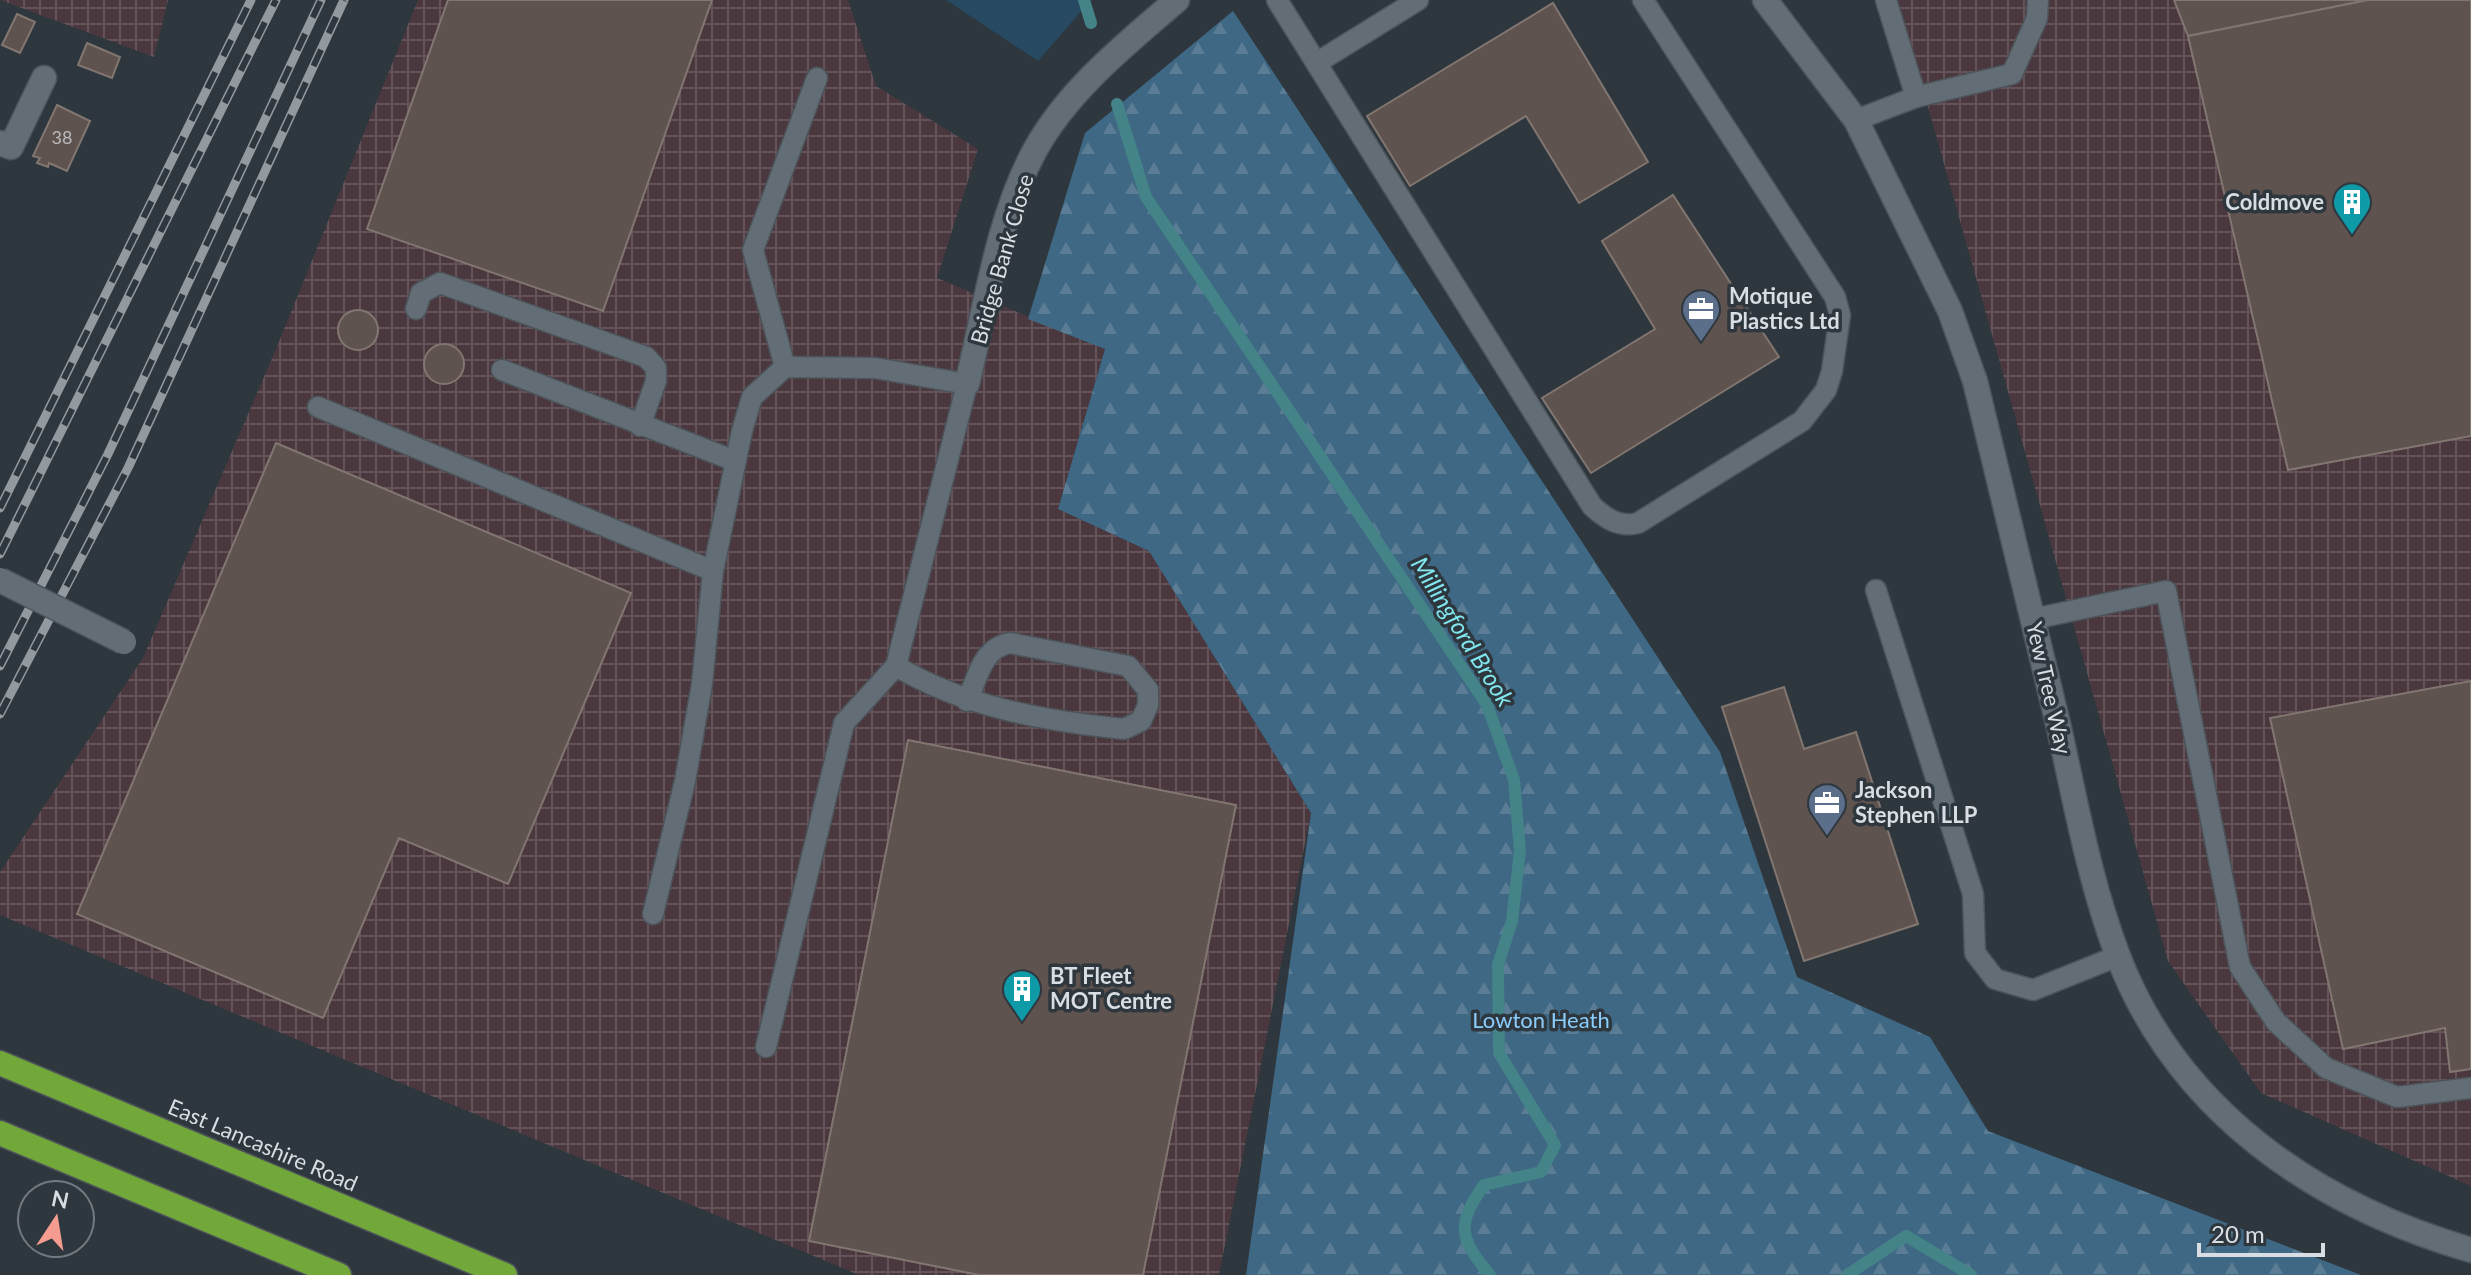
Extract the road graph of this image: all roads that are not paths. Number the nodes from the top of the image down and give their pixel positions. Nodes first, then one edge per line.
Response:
1 (1177, 0) edge
2 (1277, 0) edge
3 (1418, 0) edge
4 (1643, 0) edge
5 (1765, 0) edge
6 (1886, 0) edge
7 (2038, 0) edge
8 (1318, 62) junction
9 (44, 78) dead end
10 (817, 78) dead end
11 (1916, 97) junction
12 (1856, 120) junction
13 (5, 145) edge
14 (0, 169) edge
15 (416, 309) dead end
16 (785, 367) junction
17 (502, 370) dead end
18 (967, 384) junction
19 (318, 407) dead end
20 (640, 426) junction
21 (735, 461) junction
22 (713, 571) junction
23 (0, 580) edge
24 (1876, 590) dead end
25 (2033, 619) junction
26 (124, 642) dead end
27 (896, 666) junction
28 (967, 701) junction
29 (653, 914) dead end
30 (2118, 956) junction
31 (766, 1047) dead end
32 (0, 1063) edge
33 (2471, 1088) edge
34 (0, 1133) edge
35 (2471, 1250) edge
36 (339, 1275) edge
37 (505, 1275) edge

1 - 18 street, Bridge Bank Close
2 - 8 lane
3 - 8 lane
4 - 8 lane
5 - 12 street, Yew Tree Way
6 - 11 lane
7 - 11 lane
9 - 13 street
10 - 16 lane
11 - 12 lane
12 - 25 street, Yew Tree Way
13 - 14 street
15 - 20 lane
16 - 18 lane
16 - 21 lane
17 - 20 lane
18 - 27 lane
19 - 22 lane
20 - 21 lane
21 - 22 lane
22 - 29 lane
23 - 26 street, bridge
24 - 30 lane
25 - 30 street, Yew Tree Way
25 - 33 lane
27 - 28 lane
27 - 31 lane
28 - 28 lane
30 - 35 street, Yew Tree Way
32 - 37 highway, East Lancashire Road
34 - 36 highway

